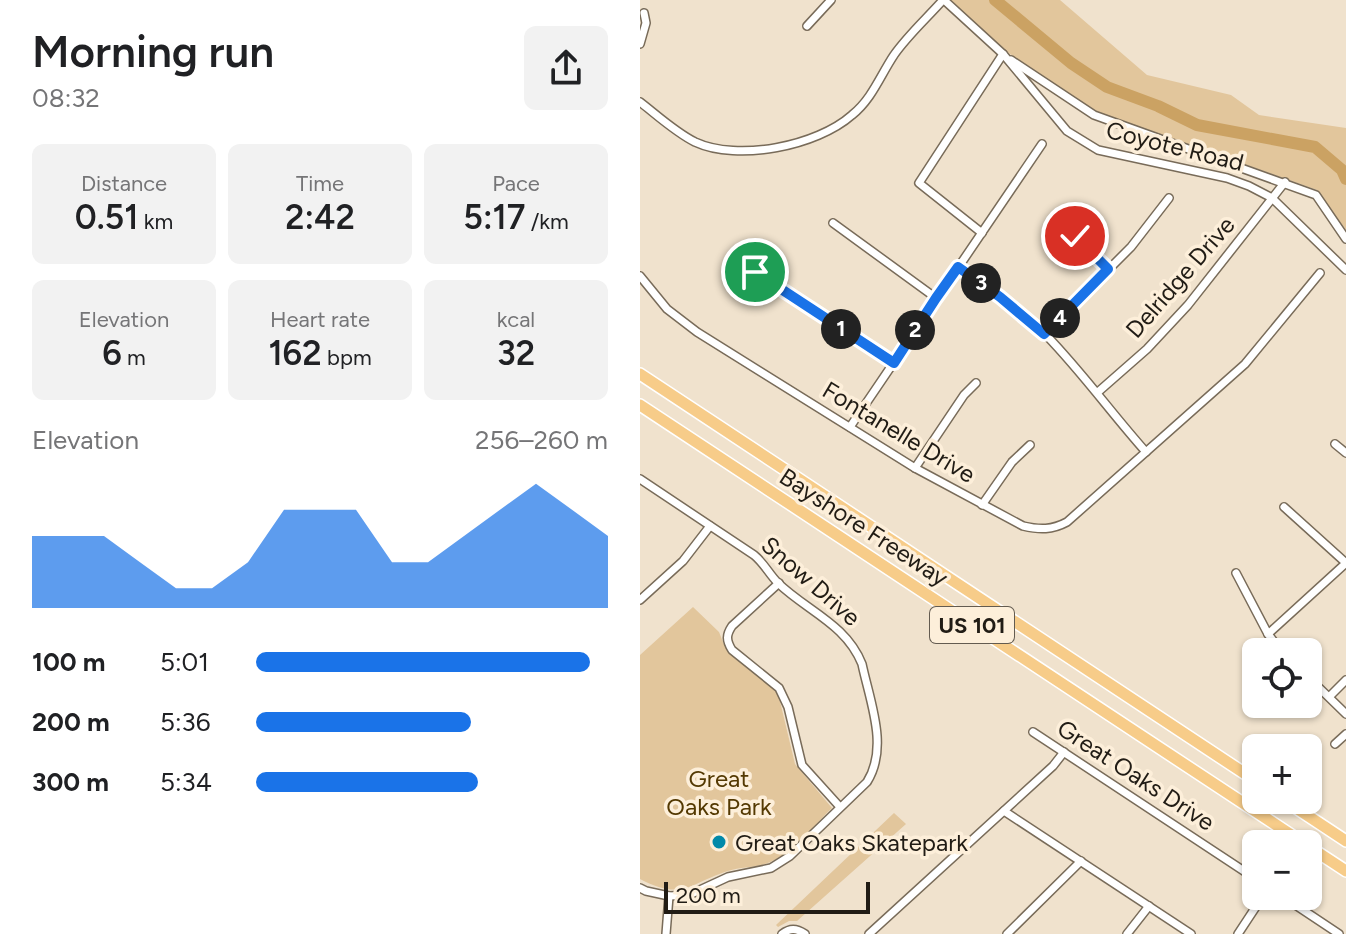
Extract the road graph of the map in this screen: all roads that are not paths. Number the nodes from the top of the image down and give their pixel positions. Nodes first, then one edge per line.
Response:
1 (831, 0) edge
2 (944, 0) edge
3 (644, 13) dead end
4 (807, 26) dead end
5 (640, 44) edge
6 (1003, 54) junction
7 (640, 102) edge
8 (1042, 144) dead end
9 (1285, 182) junction
10 (1169, 198) dead end
11 (1272, 198) junction
12 (833, 223) dead end
13 (982, 233) junction
14 (1075, 236) dead end
15 (1346, 239) edge
16 (958, 267) junction
17 (1108, 269) junction
18 (1346, 270) edge
19 (755, 272) dead end
20 (1320, 273) dead end
21 (640, 276) edge
22 (936, 298) junction
23 (1044, 334) junction
24 (894, 363) junction
25 (640, 374) edge
26 (976, 383) dead end
27 (1098, 392) junction
28 (640, 405) edge
29 (850, 427) junction
30 (1335, 444) dead end
31 (1030, 445) dead end
32 (1146, 452) junction
33 (1346, 453) edge
34 (915, 468) junction
35 (640, 480) edge
36 (982, 505) junction
37 (1284, 507) dead end
38 (710, 526) junction
39 (1346, 563) edge
40 (1236, 573) dead end
41 (779, 583) junction
42 (640, 600) edge
43 (1268, 634) junction
44 (1271, 638) edge
45 (1346, 680) edge
46 (1322, 689) edge
47 (1330, 696) junction
48 (1346, 714) edge
49 (1033, 732) dead end
50 (1346, 734) edge
51 (1335, 744) dead end
52 (1064, 752) junction
53 (1242, 772) edge
54 (840, 807) junction
55 (1004, 811) junction
56 (1305, 814) edge
57 (1283, 830) edge
58 (1346, 841) edge
59 (1322, 855) edge
60 (1081, 861) junction
61 (1242, 870) edge
62 (1346, 871) edge
63 (640, 888) edge
64 (669, 896) junction
65 (1149, 906) junction
66 (1254, 910) edge
67 (1303, 910) edge
68 (804, 933) edge
69 (666, 934) edge
70 (782, 934) edge
71 (869, 934) edge
72 (1007, 934) edge
73 (1127, 934) edge
74 (1191, 934) edge
75 (1238, 934) edge
76 (1339, 934) edge

1 - 4 street
2 - 6 street, Coyote Road
2 - 7 street
3 - 5 street
6 - 9 street, Coyote Road
6 - 11 street, Coyote Road
6 - 13 street
8 - 13 street
9 - 11 street, Delridge Drive
9 - 15 street, Coyote Road
10 - 17 street
11 - 18 street, Coyote Road
11 - 27 street, Delridge Drive
12 - 22 street
13 - 16 street
14 - 17 street
16 - 22 street
16 - 23 street
17 - 23 street
19 - 24 street
20 - 32 street, Fontanelle Drive
21 - 29 street, Fontanelle Drive
22 - 24 street
23 - 27 street
24 - 29 street
25 - 53 highway, Bayshore Freeway / US 101
26 - 34 street
27 - 32 street
28 - 57 highway, Bayshore Freeway / US 101
29 - 34 street, Fontanelle Drive
30 - 33 street
31 - 36 street
32 - 36 street, Fontanelle Drive
34 - 36 street, Fontanelle Drive
35 - 38 street, Snow Drive
37 - 39 street
38 - 41 street, Snow Drive
38 - 42 street
39 - 43 street
40 - 43 street
41 - 54 street, Snow Drive
41 - 54 street
43 - 44 street
45 - 47 street
46 - 47 street
47 - 48 street
49 - 52 street, Great Oaks Drive
50 - 51 street
52 - 55 street
52 - 61 street, Great Oaks Drive
54 - 64 street, Snow Drive
55 - 60 street
55 - 71 street
56 - 58 highway
59 - 62 highway, Bayshore Freeway / US 101
60 - 65 street
60 - 72 street
63 - 64 street, Snow Drive
64 - 69 street
65 - 73 street
65 - 74 street
66 - 75 street
67 - 76 street
68 - 70 street

